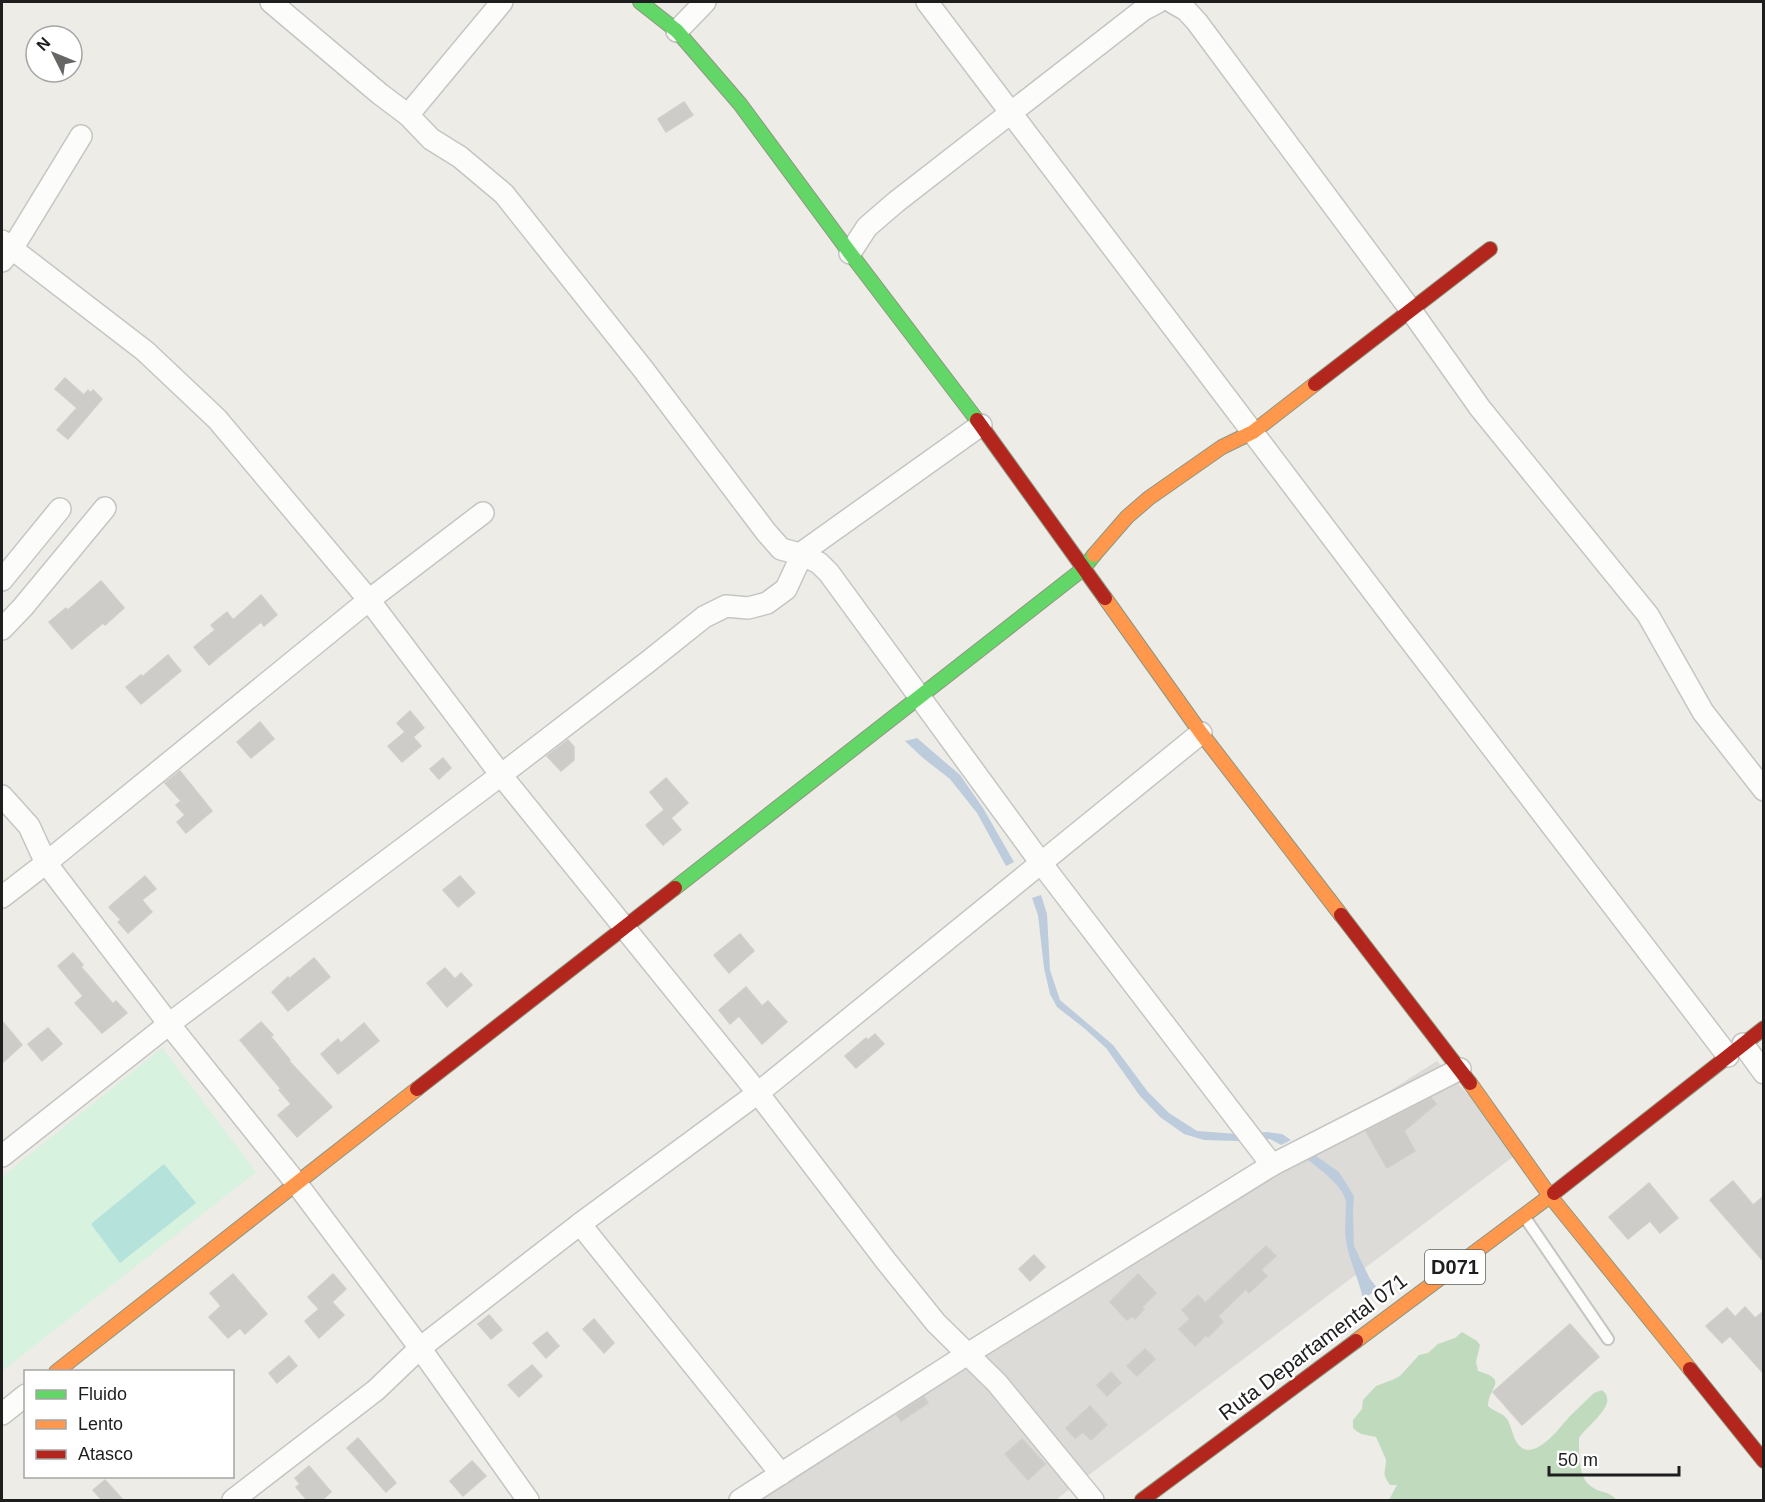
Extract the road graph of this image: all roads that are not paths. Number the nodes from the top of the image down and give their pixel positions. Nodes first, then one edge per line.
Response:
1 (271, 2) edge
2 (502, 2) edge
3 (640, 2) edge
4 (705, 2) edge
5 (927, 2) edge
6 (1158, 2) edge
7 (1172, 2) edge
8 (677, 31) junction
9 (1011, 113) junction
10 (408, 115) junction
11 (81, 136) dead end
12 (1490, 249) dead end
13 (5, 251) edge
14 (850, 253) junction
15 (1410, 309) junction
16 (981, 425) junction
17 (1253, 432) junction
18 (105, 508) dead end
19 (60, 509) dead end
20 (483, 513) dead end
21 (800, 554) junction
22 (1083, 569) junction
23 (2, 580) edge
24 (369, 600) junction
25 (2, 629) edge
26 (920, 696) junction
27 (1201, 733) junction
28 (501, 775) junction
29 (1764, 790) edge
30 (2, 796) edge
31 (46, 863) junction
32 (1041, 863) junction
33 (2, 897) edge
34 (624, 928) junction
35 (169, 1024) junction
36 (1764, 1028) edge
37 (1735, 1050) junction
38 (1460, 1070) junction
39 (1764, 1073) edge
40 (758, 1093) junction
41 (2, 1156) edge
42 (1272, 1165) junction
43 (297, 1184) junction
44 (1551, 1196) junction
45 (1524, 1216) junction
46 (580, 1224) junction
47 (1608, 1339) dead end
48 (420, 1348) junction
49 (966, 1355) junction
50 (57, 1370) edge
51 (24, 1397) edge
52 (2, 1414) edge
53 (1764, 1461) edge
54 (781, 1474) junction
55 (233, 1500) edge
56 (528, 1500) edge
57 (740, 1500) edge
58 (1094, 1500) edge
59 (1142, 1500) edge

1 - 10 street
2 - 10 street
3 - 8 street
4 - 8 street
5 - 9 street
6 - 9 street
7 - 15 street
8 - 14 street
9 - 14 street
9 - 17 street
10 - 21 street
11 - 13 street
12 - 15 street
13 - 24 street
14 - 16 street
15 - 17 street
15 - 29 street
16 - 21 street
16 - 22 street
17 - 22 street
17 - 37 street
18 - 25 street
19 - 23 street
20 - 24 street
21 - 26 street
21 - 28 street
22 - 26 street
22 - 27 street
24 - 28 street
24 - 31 street
26 - 32 street
26 - 34 street
27 - 32 street
27 - 38 street
28 - 34 street
28 - 35 street
30 - 31 street
31 - 33 street
31 - 35 street
32 - 40 street
32 - 42 street
34 - 40 street
34 - 43 street
35 - 41 street
35 - 43 street
36 - 37 street, Ruta Departamental 071 / D071
37 - 39 street
37 - 44 street, Ruta Departamental 071 / D071
38 - 42 street
38 - 44 street
40 - 46 street
40 - 49 street
42 - 49 street
43 - 48 street
43 - 50 street
44 - 45 street, Ruta Departamental 071 / D071
44 - 53 street
45 - 47 lane
45 - 59 street, Ruta Departamental 071 / D071
46 - 48 street
46 - 54 street
48 - 55 street
48 - 56 street
49 - 54 street
49 - 58 street
51 - 52 street
54 - 57 street

